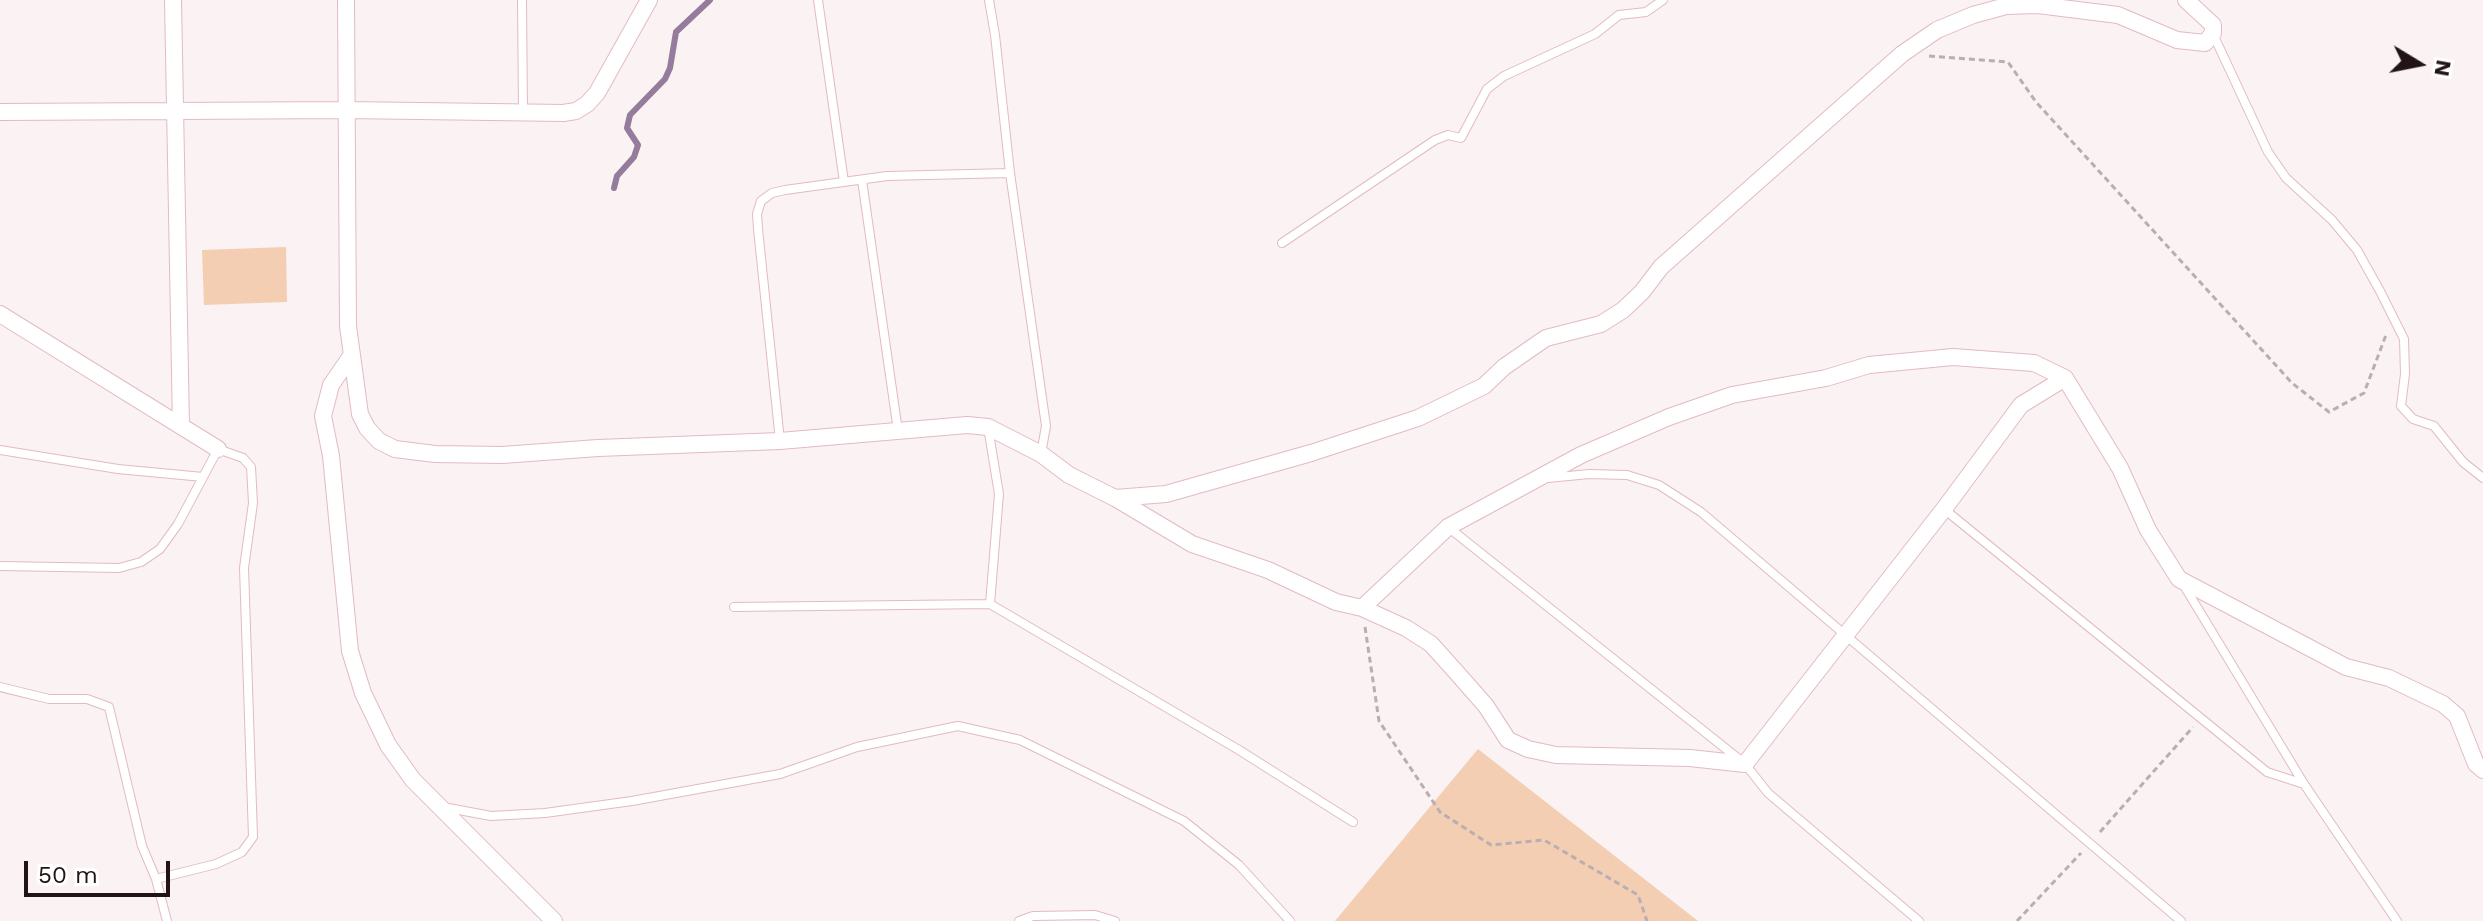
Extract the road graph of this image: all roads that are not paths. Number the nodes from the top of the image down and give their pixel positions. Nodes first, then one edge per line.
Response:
1 (173, 0) edge
2 (346, 0) edge
3 (522, 0) edge
4 (649, 0) edge
5 (818, 0) edge
6 (989, 0) edge
7 (1663, 0) edge
8 (2186, 0) edge
9 (2213, 33) junction
10 (347, 110) junction
11 (175, 111) junction
12 (0, 112) edge
13 (523, 113) junction
14 (1010, 173) junction
15 (862, 180) junction
16 (844, 182) junction
17 (1282, 243) dead end
18 (0, 314) edge
19 (351, 356) junction
20 (2065, 378) junction
21 (181, 426) junction
22 (988, 427) junction
23 (898, 431) junction
24 (780, 441) junction
25 (218, 449) junction
26 (0, 450) edge
27 (1041, 454) junction
28 (203, 477) junction
29 (2483, 478) edge
30 (1539, 479) junction
31 (1115, 498) junction
32 (1944, 509) junction
33 (1448, 527) junction
34 (0, 566) edge
35 (2179, 579) junction
36 (990, 604) junction
37 (734, 607) dead end
38 (1362, 608) junction
39 (1845, 636) junction
40 (0, 687) edge
41 (1745, 764) junction
42 (2483, 770) edge
43 (2304, 784) junction
44 (442, 807) junction
45 (1353, 822) dead end
46 (156, 879) junction
47 (167, 921) edge
48 (554, 921) edge
49 (1019, 921) edge
50 (1115, 921) edge
51 (1290, 921) edge
52 (1919, 921) edge
53 (2181, 921) edge
54 (2397, 921) edge

1 - 11 street
2 - 10 street
3 - 13 lane
4 - 13 street
5 - 16 lane
6 - 14 lane
7 - 17 lane
8 - 9 street
9 - 29 lane
9 - 31 street
10 - 11 street
10 - 13 street
10 - 19 street
11 - 12 street
11 - 21 street
14 - 15 lane
14 - 27 lane
15 - 16 lane
15 - 23 lane
16 - 24 lane
18 - 21 street
19 - 24 street
19 - 44 street
20 - 30 street
20 - 32 street
20 - 35 street
21 - 25 street
22 - 23 street
22 - 27 street
22 - 36 lane
23 - 24 street
25 - 28 lane
25 - 46 lane
26 - 28 lane
27 - 31 street
28 - 34 lane
30 - 33 street
30 - 39 lane
31 - 38 street
32 - 39 street
32 - 43 lane
33 - 38 street
33 - 41 lane
35 - 42 street
35 - 43 lane
36 - 37 lane
36 - 45 lane
38 - 41 street
39 - 41 street
39 - 53 lane
40 - 46 lane
41 - 52 lane
43 - 54 lane
44 - 48 street
44 - 51 lane
46 - 47 lane
49 - 50 lane

